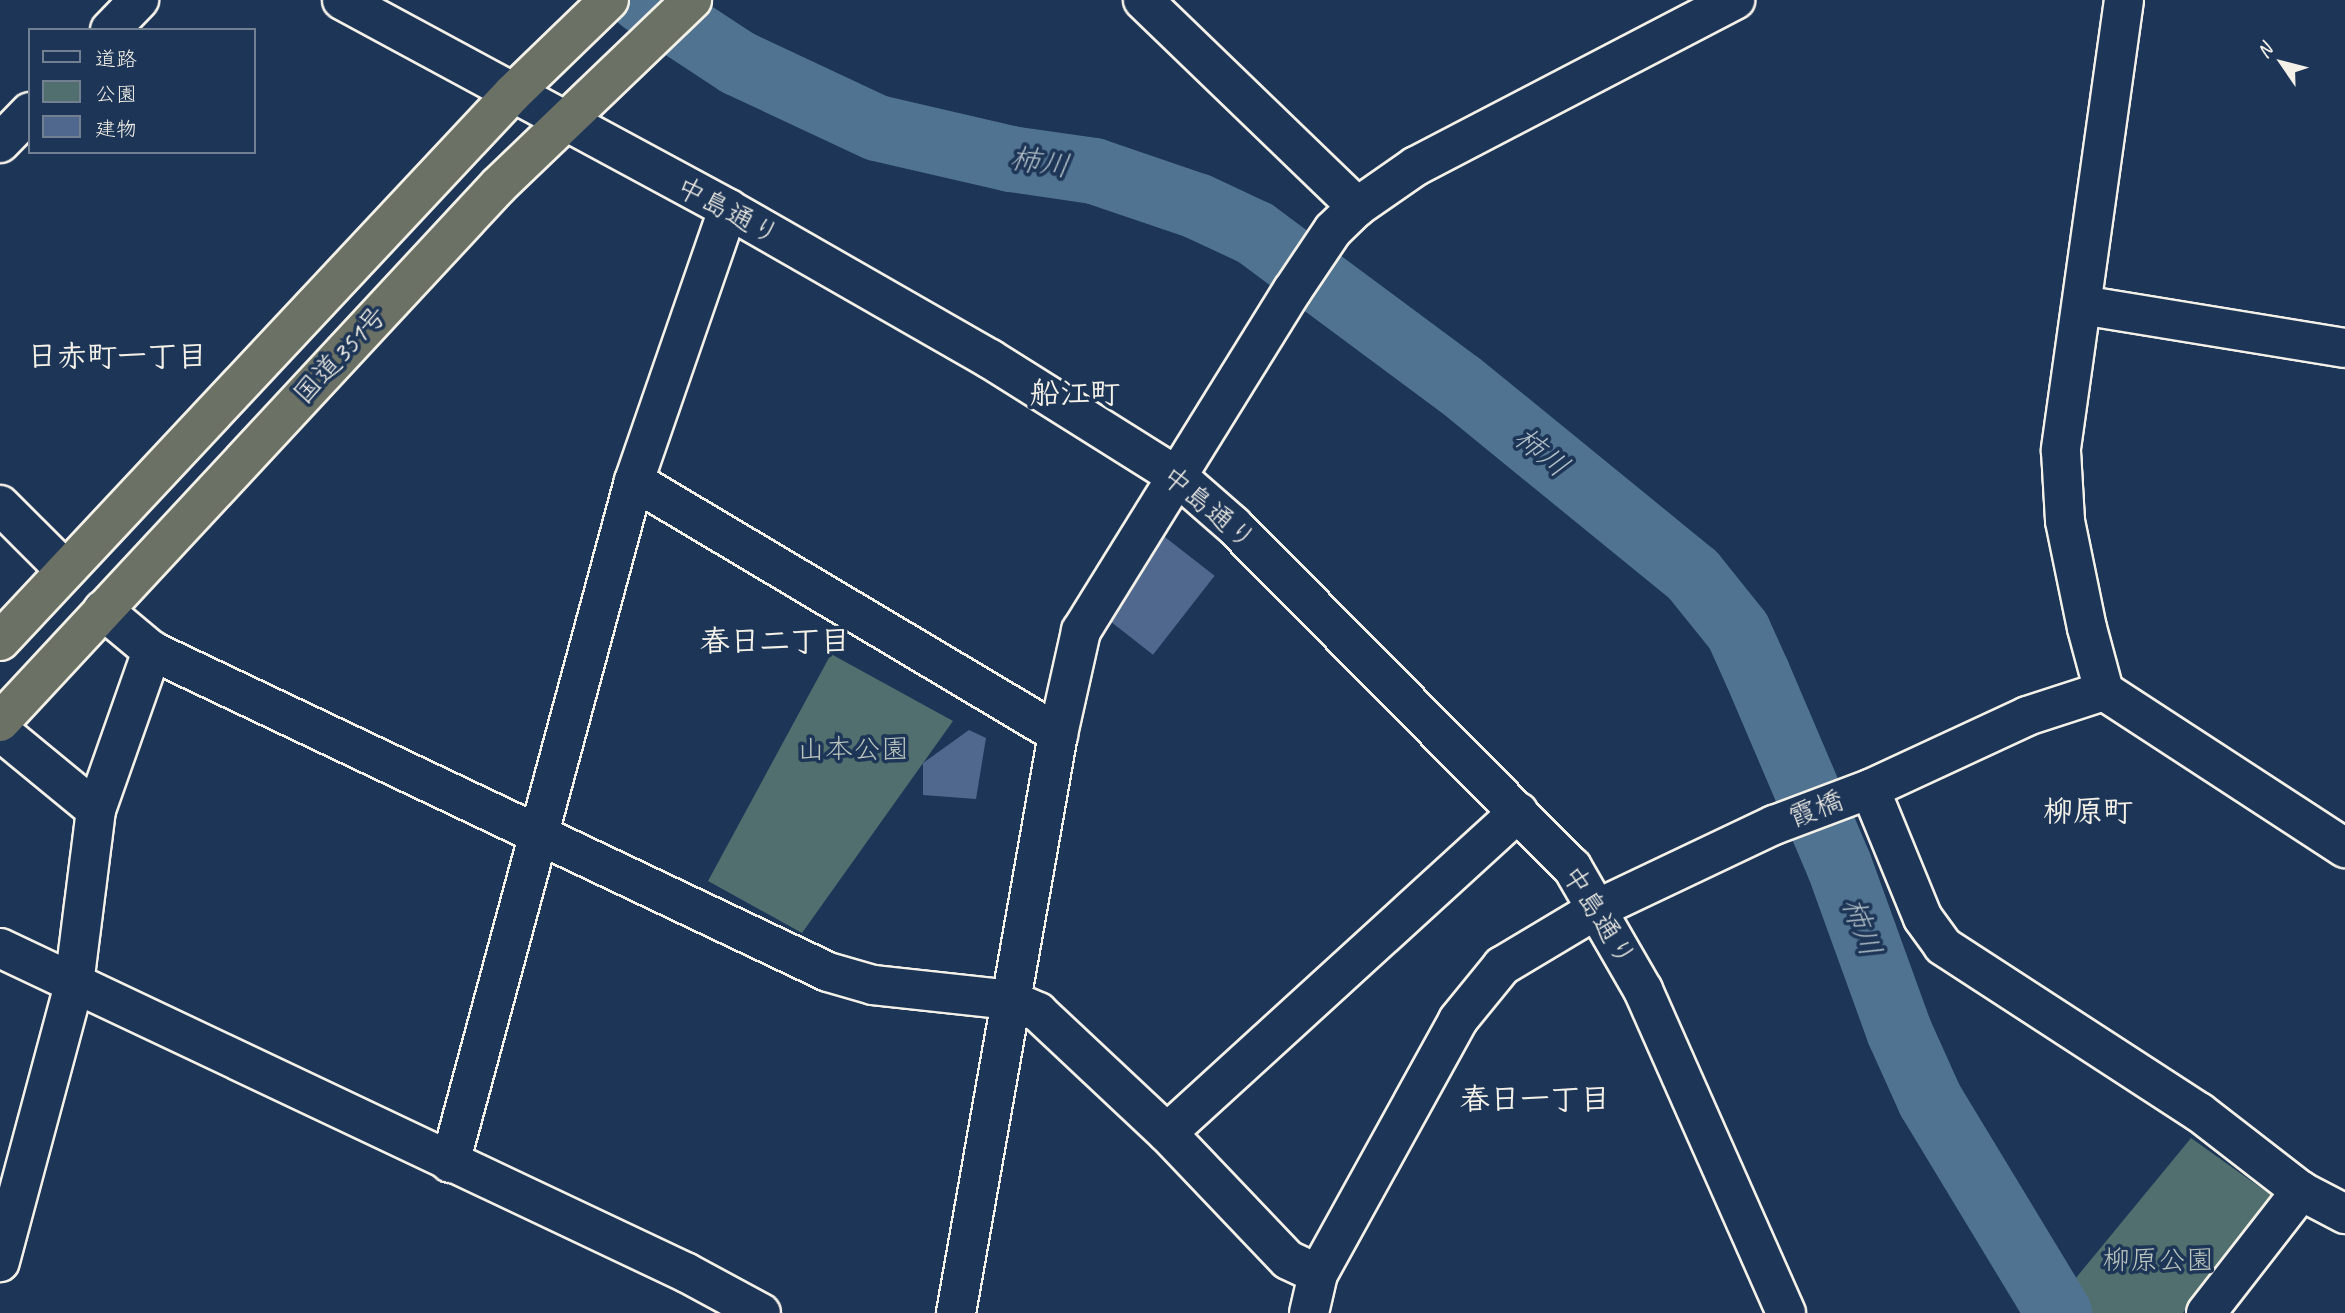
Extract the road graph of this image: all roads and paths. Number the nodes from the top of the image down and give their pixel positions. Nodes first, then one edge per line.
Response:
1 (139, 0) edge
2 (342, 0) edge
3 (692, 0) edge
4 (1143, 0) edge
5 (1735, 0) edge
6 (2123, 0) edge
7 (597, 12) edge
8 (112, 28) edge
9 (512, 94) junction
10 (28, 114) edge
11 (562, 123) junction
12 (0, 142) edge
13 (728, 209) junction
14 (1345, 219) junction
15 (2082, 306) junction
16 (2345, 348) edge
17 (1178, 477) junction
18 (634, 481) junction
19 (0, 505) edge
20 (64, 569) junction
21 (103, 610) junction
22 (0, 641) edge
23 (152, 651) junction
24 (2104, 691) junction
25 (0, 722) edge
26 (0, 731) edge
27 (1058, 734) junction
28 (1864, 791) junction
29 (96, 810) junction
30 (1519, 812) junction
31 (540, 836) junction
32 (2345, 848) edge
33 (1599, 908) junction
34 (0, 948) edge
35 (74, 985) junction
36 (1011, 1000) junction
37 (1167, 1133) junction
38 (450, 1163) junction
39 (2301, 1191) junction
40 (2345, 1214) edge
41 (0, 1262) edge
42 (1318, 1275) junction
43 (761, 1313) edge
44 (956, 1313) edge
45 (1309, 1313) edge
46 (1786, 1313) edge
47 (2206, 1313) edge

1 - 8 street
2 - 9 street, 中島通り
3 - 11 highway, 国道351号
4 - 14 street
5 - 14 street
6 - 15 street
7 - 9 highway, 国道351号
9 - 11 street, 中島通り
9 - 20 highway, 国道351号
10 - 12 street
11 - 13 street, 中島通り
11 - 21 highway, 国道351号
13 - 17 street, 中島通り
13 - 18 street
14 - 17 street
15 - 16 street
15 - 24 street
17 - 27 street
17 - 30 street, 中島通り
18 - 27 street
18 - 31 street
19 - 20 street
20 - 22 highway, 国道351号
21 - 23 street
21 - 25 highway, 国道351号
23 - 29 street
23 - 31 street
24 - 28 street, 霞橋
24 - 32 street
26 - 29 street
27 - 36 street
28 - 33 street, 霞橋
28 - 39 street
29 - 35 street
30 - 33 street, 中島通り
30 - 37 street
31 - 36 street
31 - 38 street
33 - 42 street, 霞橋
33 - 46 street, 中島通り
34 - 35 street
35 - 38 street
35 - 41 street
36 - 37 street
36 - 44 street
37 - 42 street
38 - 43 street
39 - 40 street
39 - 47 street
42 - 45 street, 霞橋

